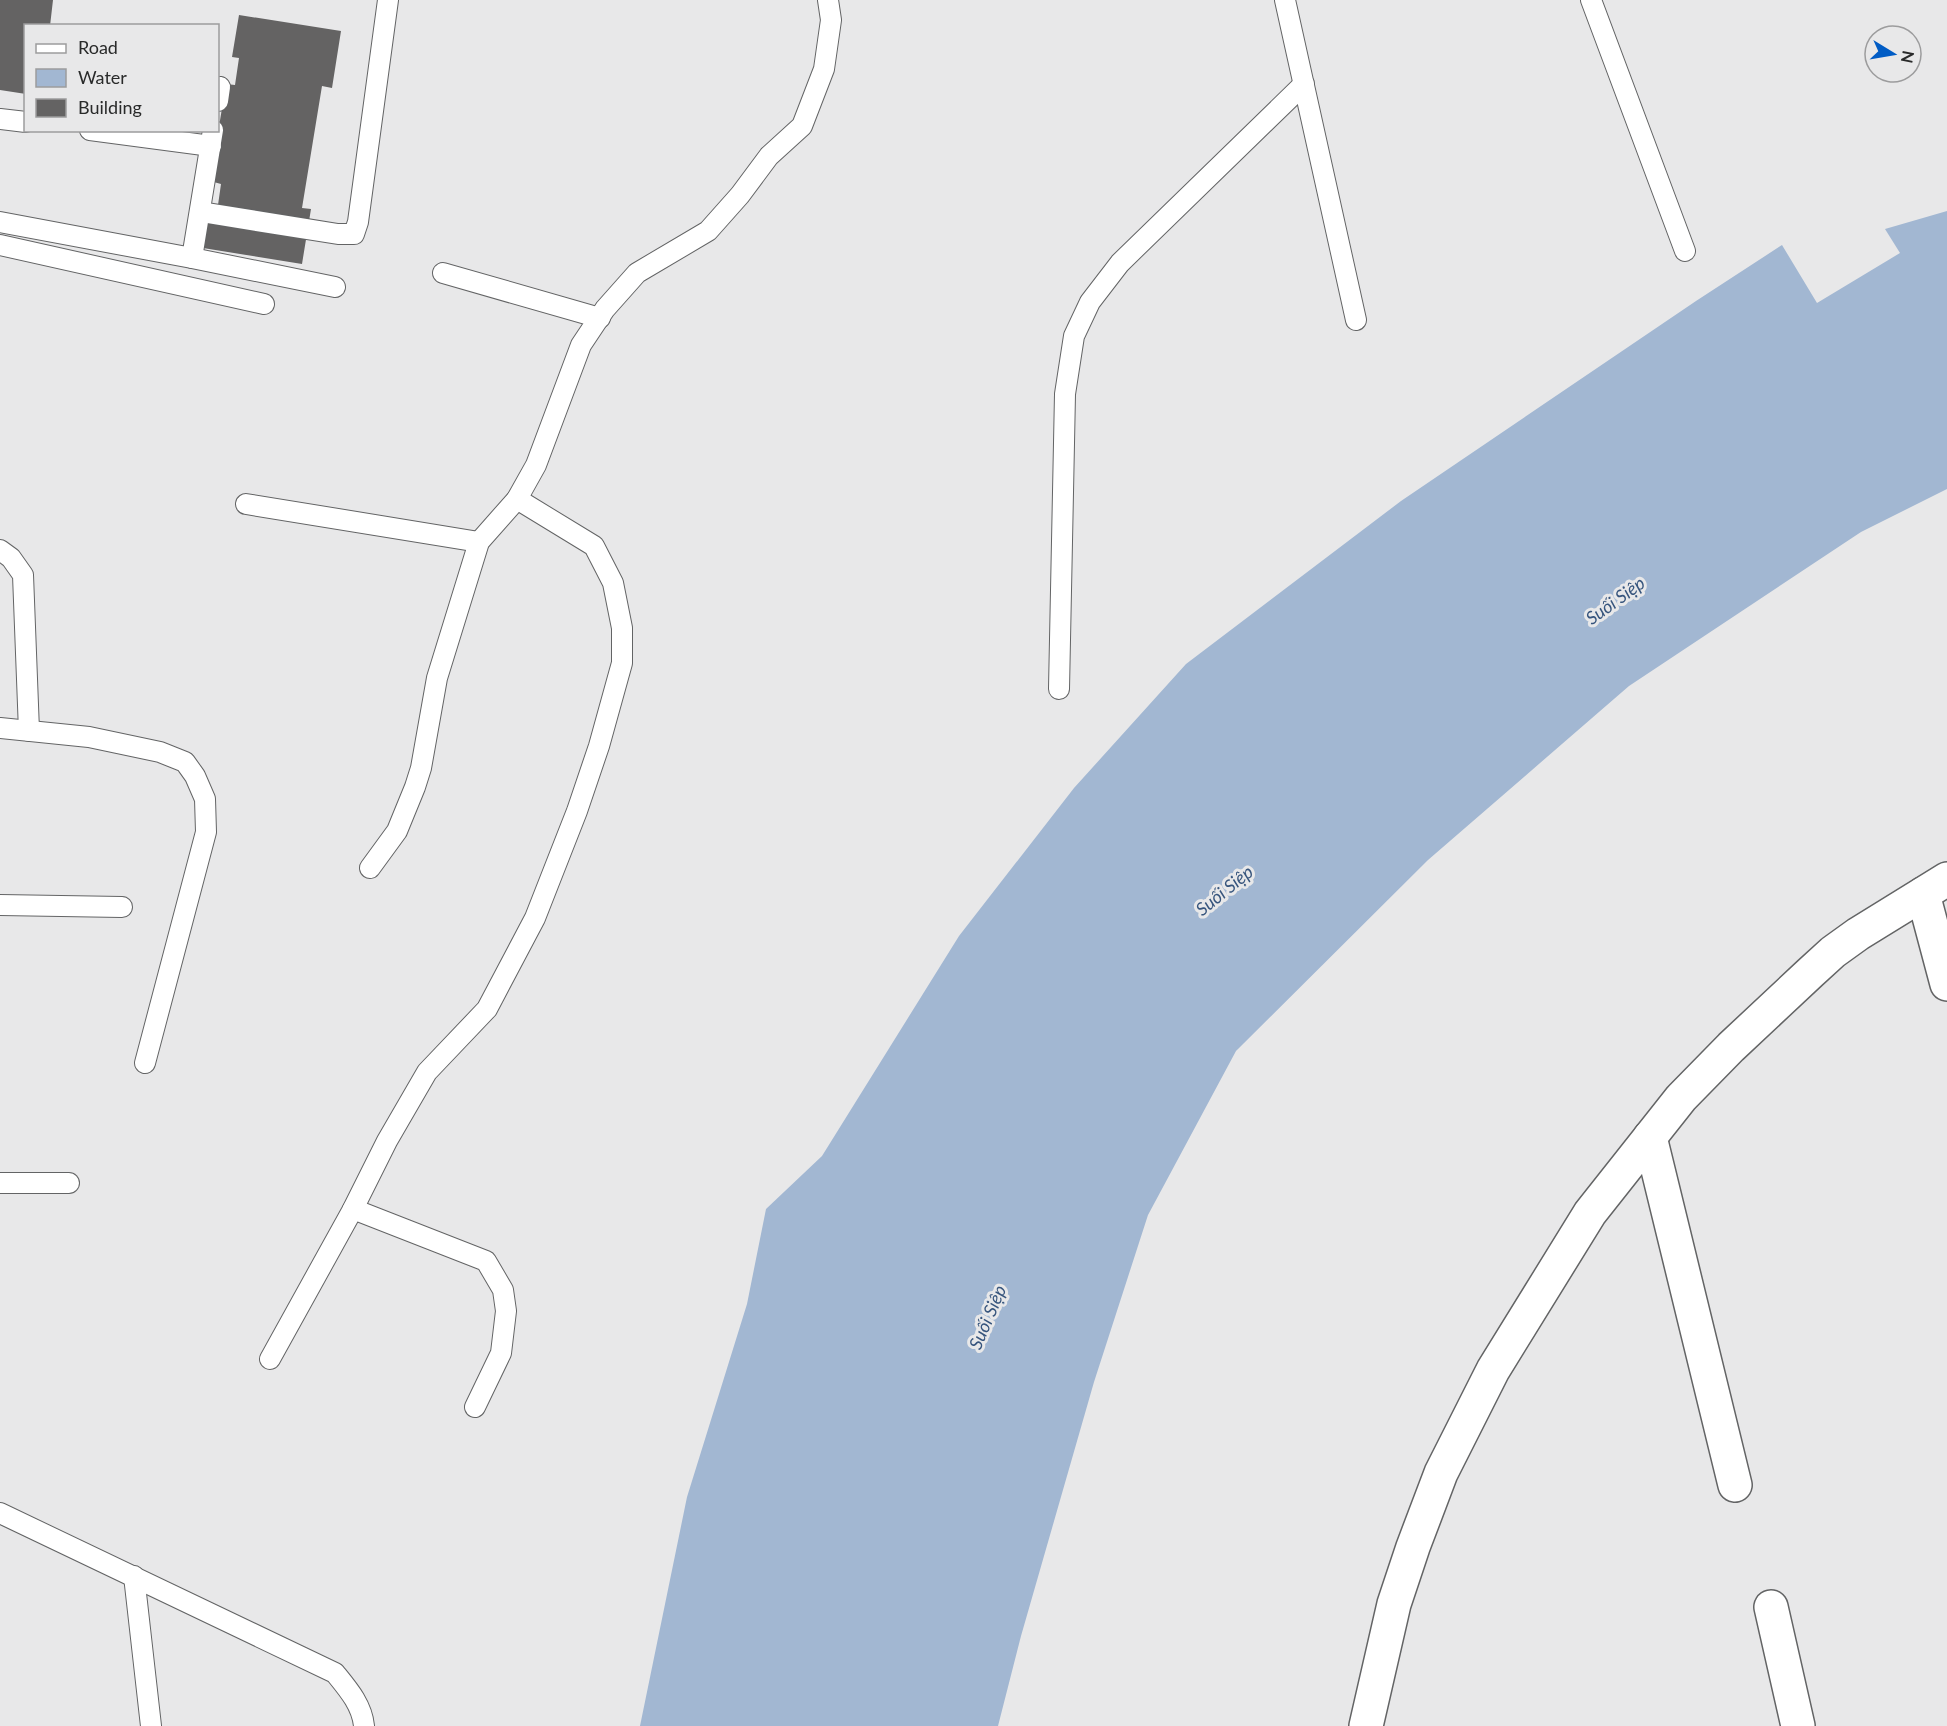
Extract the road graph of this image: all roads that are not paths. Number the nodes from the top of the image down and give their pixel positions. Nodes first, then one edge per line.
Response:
1 (388, 0) edge
2 (828, 0) edge
3 (1285, 0) edge
4 (1591, 0) edge
5 (1304, 84) junction
6 (0, 119) edge
7 (24, 122) edge
8 (120, 132) edge
9 (212, 138) edge
10 (201, 212) junction
11 (0, 222) edge
12 (0, 245) edge
13 (1685, 251) dead end
14 (192, 258) junction
15 (443, 273) dead end
16 (334, 287) dead end
17 (264, 304) dead end
18 (600, 318) junction
19 (1356, 320) dead end
20 (517, 499) junction
21 (246, 504) dead end
22 (479, 542) junction
23 (0, 550) edge
24 (1059, 689) dead end
25 (0, 728) edge
26 (29, 731) junction
27 (369, 868) dead end
28 (1935, 886) edge
29 (0, 905) edge
30 (122, 907) dead end
31 (1947, 984) edge
32 (145, 1063) dead end
33 (1650, 1137) junction
34 (0, 1183) edge
35 (69, 1183) dead end
36 (353, 1209) junction
37 (270, 1359) dead end
38 (475, 1407) dead end
39 (1735, 1485) dead end
40 (0, 1513) edge
41 (134, 1576) junction
42 (1771, 1607) dead end
43 (151, 1726) edge
44 (364, 1726) edge
45 (1366, 1726) edge
46 (1798, 1726) edge

1 - 10 lane
2 - 18 lane
3 - 5 lane
4 - 13 lane
5 - 19 lane
5 - 24 lane
6 - 7 lane
8 - 9 lane
9 - 10 lane
10 - 14 lane
11 - 14 lane
12 - 17 lane
14 - 16 lane
15 - 18 lane
18 - 20 lane
20 - 22 lane
20 - 36 lane
21 - 22 lane
22 - 27 lane
23 - 26 lane
25 - 26 lane
26 - 32 lane
28 - 31 street
28 - 33 street
29 - 30 lane
33 - 39 street
33 - 45 street
34 - 35 lane
36 - 37 lane
36 - 38 lane
40 - 41 lane
41 - 43 lane
41 - 44 lane
42 - 46 street

